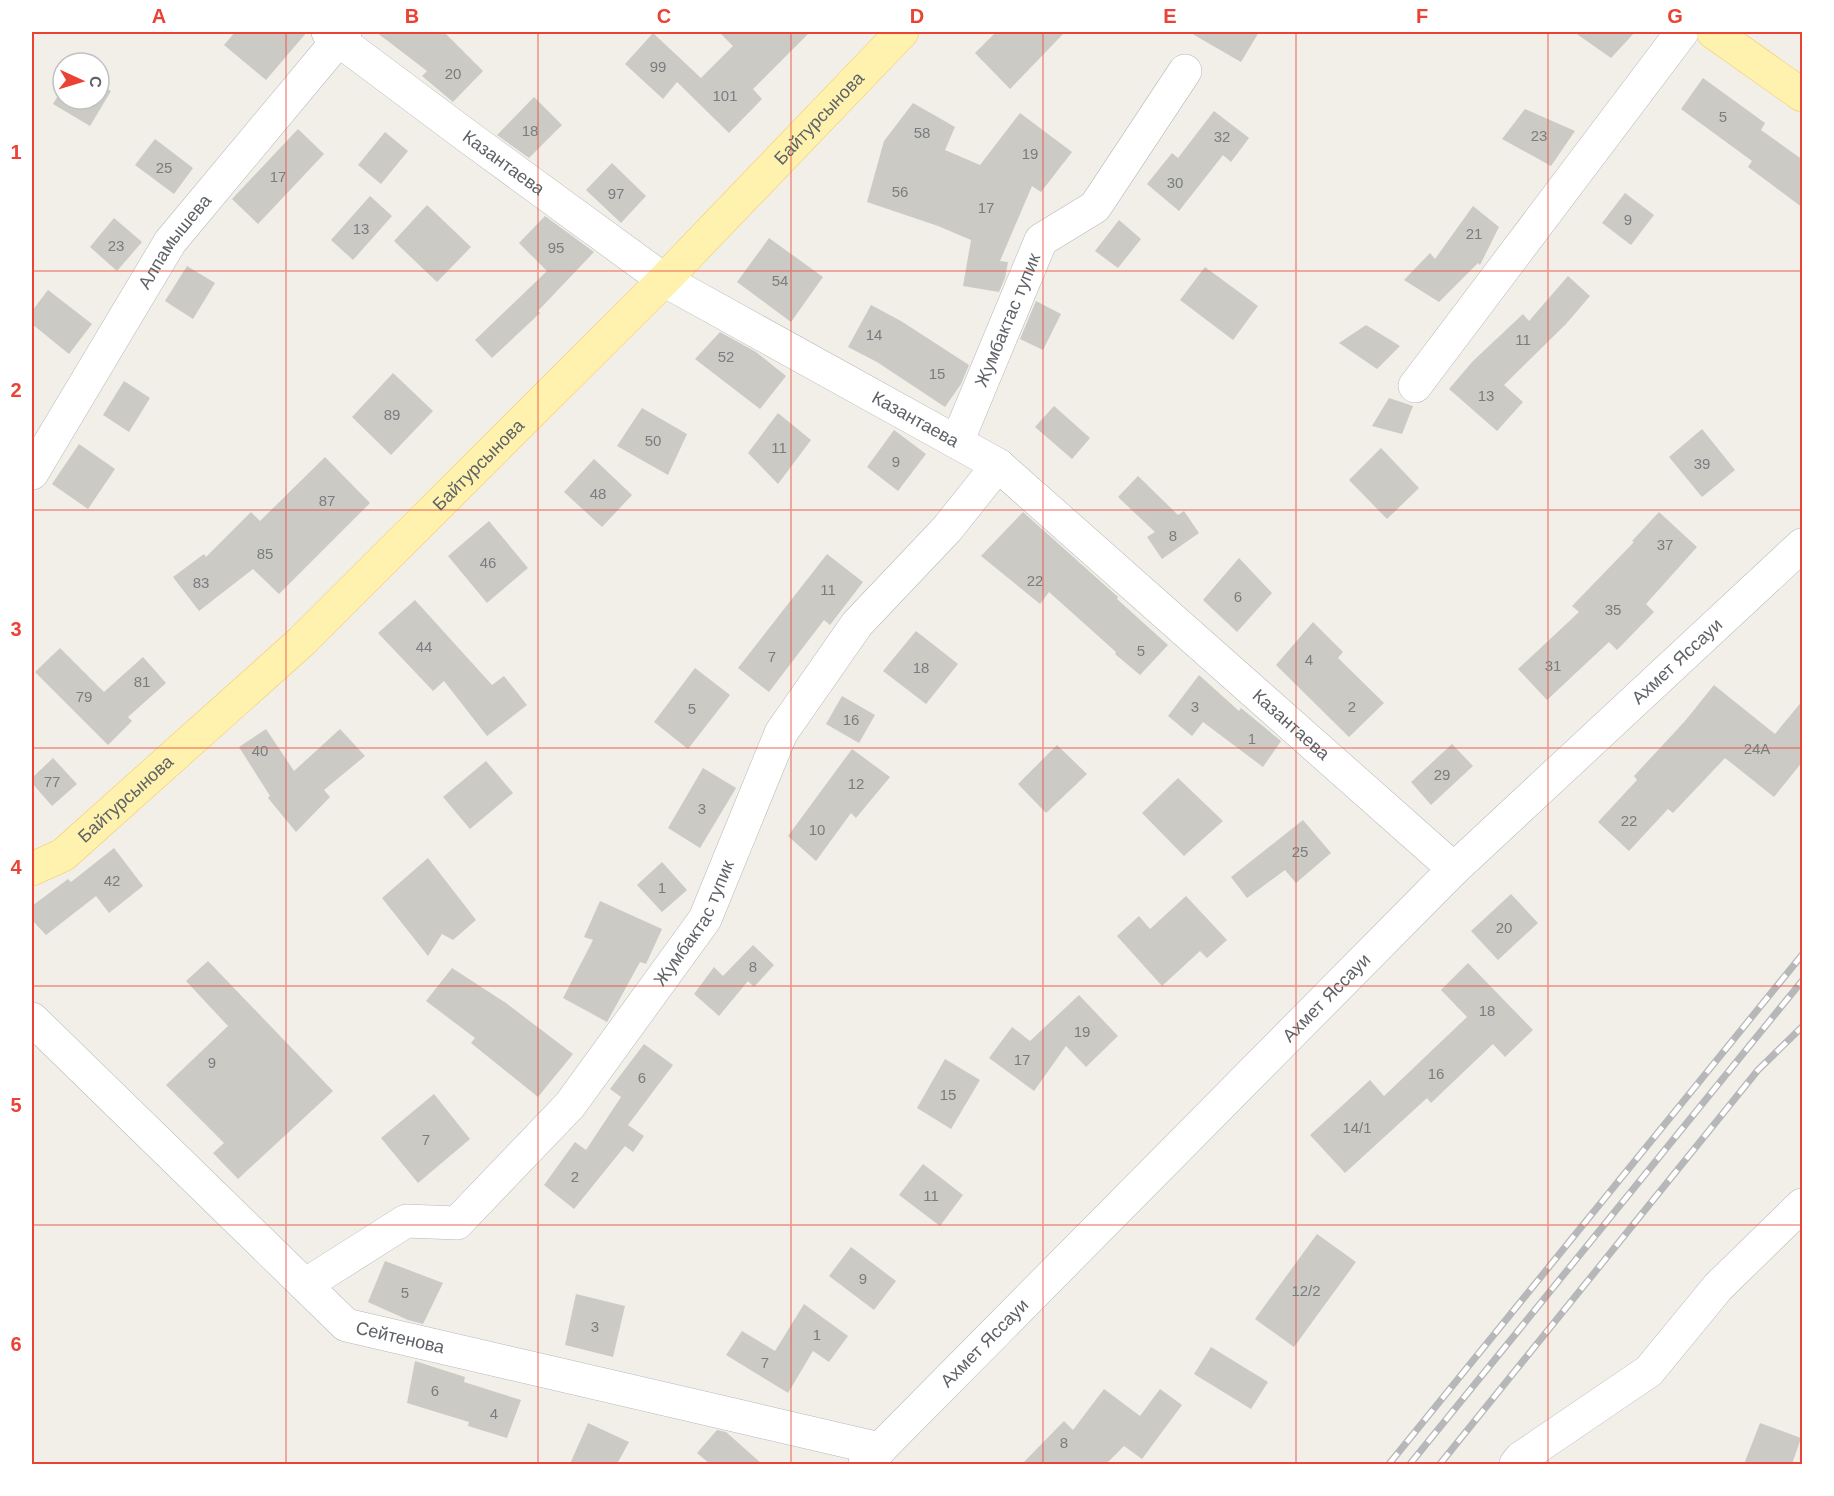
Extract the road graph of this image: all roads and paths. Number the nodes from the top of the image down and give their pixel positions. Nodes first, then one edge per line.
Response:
1 (902, 32) edge
2 (1682, 32) edge
3 (1713, 32) edge
4 (337, 34) edge
5 (1185, 71) dead end
6 (1803, 95) edge
7 (664, 280) junction
8 (1415, 386) dead end
9 (957, 442) junction
10 (998, 465) junction
11 (32, 473) edge
12 (1803, 545) edge
13 (32, 869) edge
14 (1454, 869) junction
15 (32, 1019) edge
16 (1803, 1205) edge
17 (305, 1285) junction
18 (872, 1457) edge
19 (1516, 1464) edge

1 - 7 main road, Байтурсынова
2 - 8 street
3 - 6 main road
4 - 7 street, Казантаева
4 - 11 street, Алпамышева
5 - 9 street, Жумбактас тупик
7 - 9 street, Казантаева
7 - 13 main road, Байтурсынова
9 - 10 street, Казантаева
10 - 14 street, Казантаева
10 - 17 street, Жумбактас тупик
12 - 14 street, Ахмет Яссауи
14 - 18 street, Ахмет Яссауи
15 - 17 street, Сейтенова
16 - 19 street
17 - 18 street, Сейтенова

